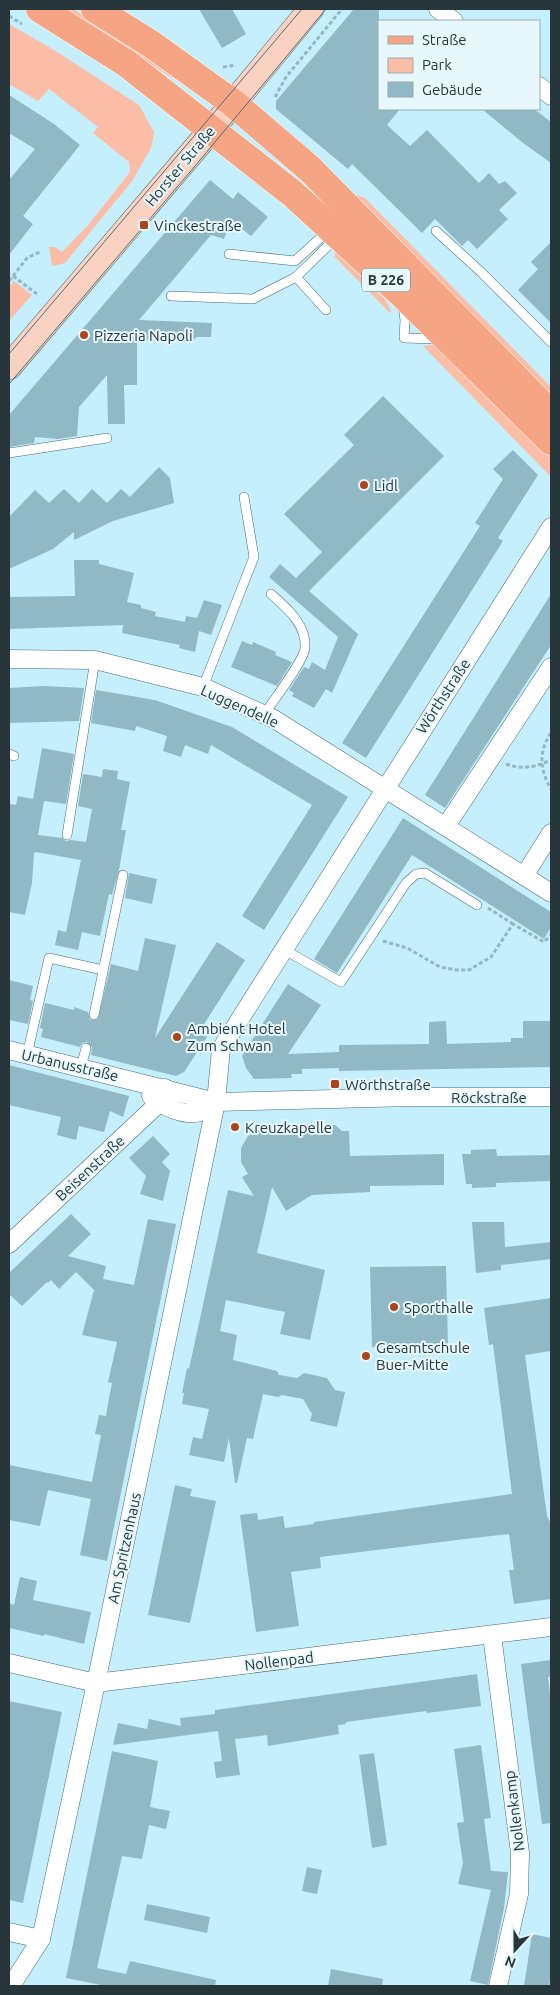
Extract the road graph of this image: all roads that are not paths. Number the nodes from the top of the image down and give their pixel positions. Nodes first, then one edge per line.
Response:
1 (40, 9) edge
2 (95, 9) edge
3 (311, 9) edge
4 (438, 9) edge
5 (453, 20) edge
6 (540, 87) edge
7 (551, 96) edge
8 (233, 103) junction
9 (212, 129) junction
10 (436, 231) dead end
11 (335, 232) junction
12 (229, 254) dead end
13 (296, 277) junction
14 (171, 296) dead end
15 (326, 310) dead end
16 (551, 342) edge
17 (9, 367) edge
18 (551, 414) edge
19 (107, 438) dead end
20 (551, 441) edge
21 (9, 453) edge
22 (244, 497) dead end
23 (551, 527) edge
24 (271, 594) dead end
25 (9, 659) edge
26 (95, 660) junction
27 (551, 667) edge
28 (203, 687) junction
29 (264, 715) junction
30 (385, 788) junction
31 (446, 826) junction
32 (551, 833) edge
33 (67, 835) dead end
34 (123, 875) dead end
35 (524, 876) junction
36 (551, 892) edge
37 (477, 905) road end
38 (283, 949) junction
39 (103, 970) junction
40 (94, 1015) dead end
41 (86, 1048) dead end
42 (9, 1050) edge
43 (27, 1054) junction
44 (81, 1067) junction
45 (162, 1096) junction
46 (551, 1097) edge
47 (216, 1102) junction
48 (9, 1244) edge
49 (551, 1627) edge
50 (492, 1635) junction
51 (9, 1663) edge
52 (96, 1683) junction
53 (9, 1932) edge
54 (41, 1939) junction
55 (11, 1986) edge
56 (498, 1986) edge

1 - 9 main road, B 226
2 - 8 main road, B 226
3 - 8 street, Horster Straße
4 - 5 street
6 - 7 street
8 - 9 street, Horster Straße
8 - 18 main road, B 226
9 - 11 main road, B 226
9 - 17 street, Horster Straße
10 - 16 lane
11 - 12 lane
11 - 13 lane
11 - 20 main road, B 226
13 - 14 lane
13 - 15 lane
19 - 21 lane
22 - 28 lane
23 - 30 street, Wörthstraße
24 - 29 lane
25 - 26 street, Luggendelle
26 - 28 street, Luggendelle
26 - 33 lane
27 - 31 street
28 - 29 street, Luggendelle
29 - 30 street, Luggendelle
30 - 31 street, Luggendelle
30 - 38 street, Wörthstraße
31 - 35 street, Luggendelle
32 - 35 street
34 - 39 lane
35 - 36 street, Luggendelle
37 - 38 lane
38 - 47 street, Wörthstraße
39 - 40 lane
39 - 43 lane
41 - 44 lane
42 - 43 street, Urbanusstraße
43 - 44 street, Urbanusstraße
44 - 45 street, Urbanusstraße
45 - 47 street, Urbanusstraße
45 - 48 street, Beisenstraße
46 - 47 street, Röckstraße
47 - 52 street, Am Spritzenhaus
49 - 50 street, Nollenpad
50 - 52 street, Nollenpad
50 - 56 street, Nollenkamp
51 - 52 street, Nollenpad
52 - 54 street, Am Spritzenhaus
53 - 54 street
54 - 55 street, Am Spritzenhaus

